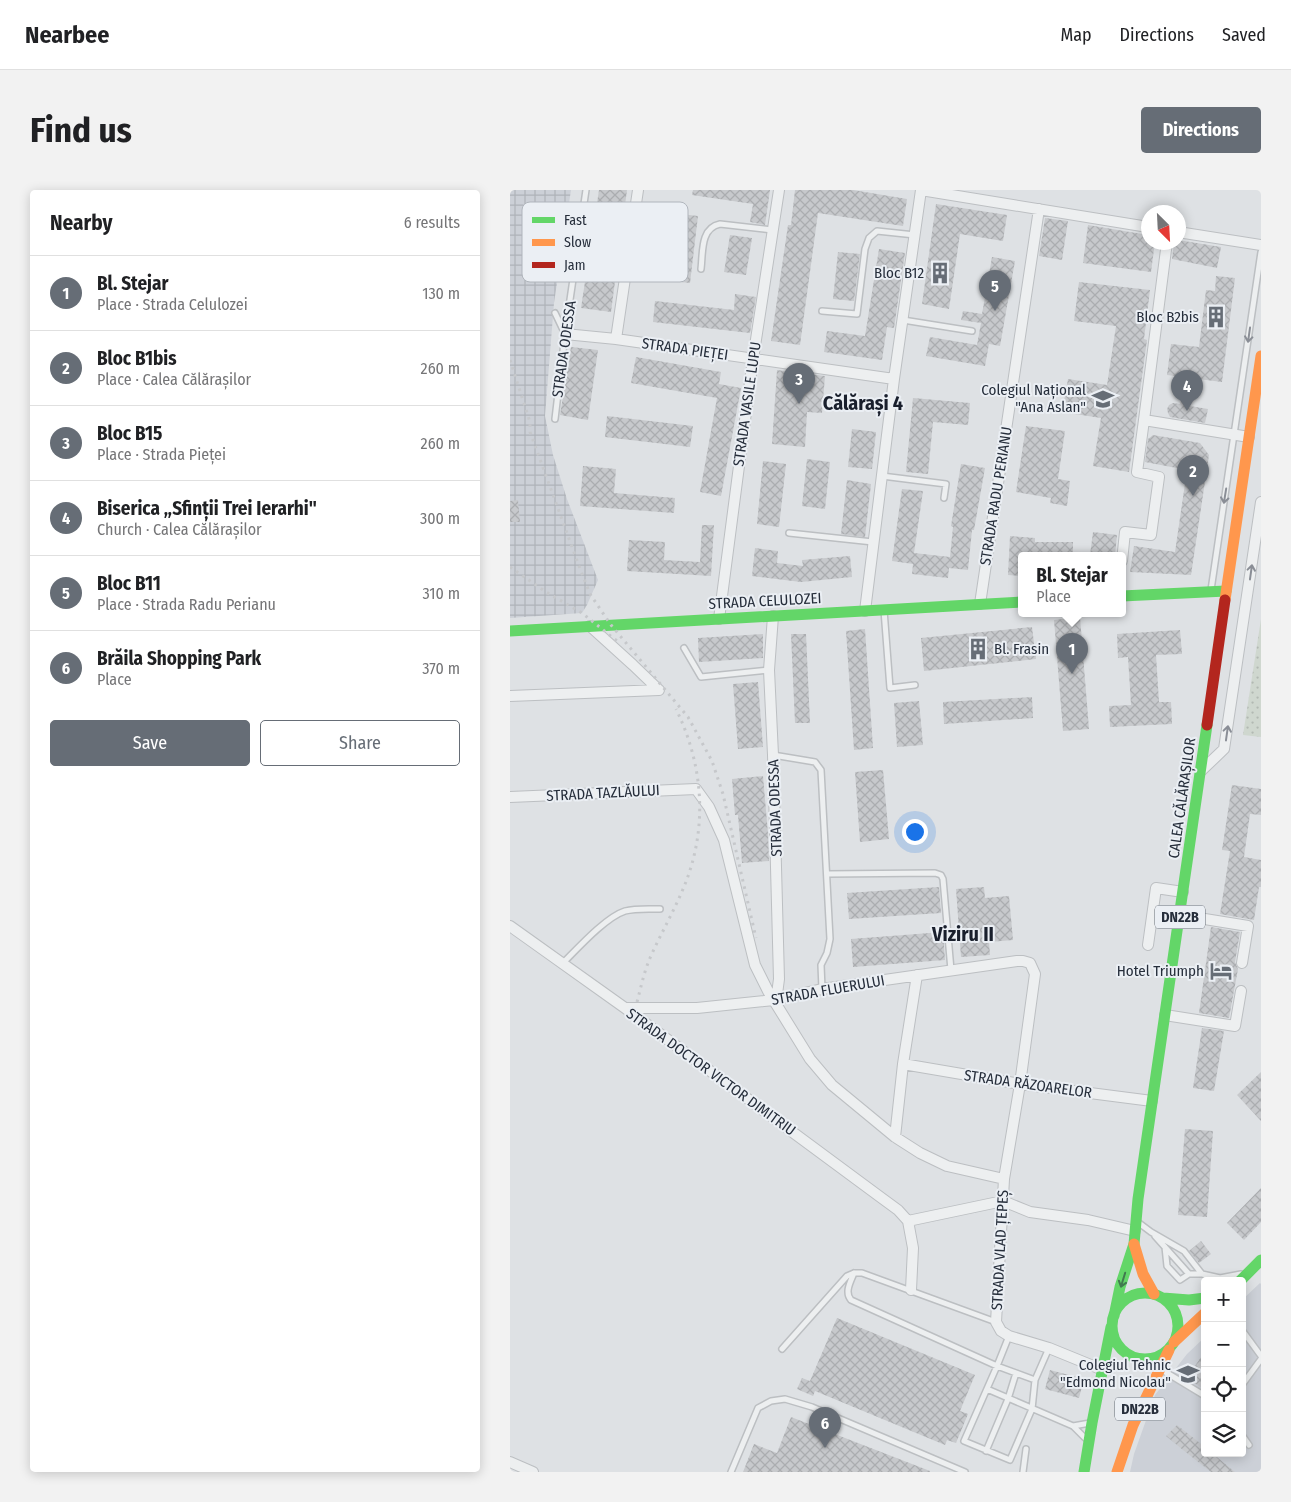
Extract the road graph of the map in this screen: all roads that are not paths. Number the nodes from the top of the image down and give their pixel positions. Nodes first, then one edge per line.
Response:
1 (778, 190) edge
2 (921, 190) edge
3 (1039, 209) junction
4 (1141, 226) edge
5 (772, 230) junction
6 (1186, 233) edge
7 (914, 234) junction
8 (1261, 245) edge
9 (1166, 250) edge
10 (1261, 252) edge
11 (701, 269) dead end
12 (573, 282) edge
13 (624, 282) edge
14 (822, 312) dead end
15 (555, 313) dead end
16 (903, 320) junction
17 (972, 331) dead end
18 (565, 334) junction
19 (616, 339) junction
20 (1261, 356) edge
21 (753, 359) junction
22 (894, 380) junction
23 (554, 419) dead end
24 (1144, 420) junction
25 (1234, 435) junction
26 (1249, 437) junction
27 (882, 476) junction
28 (944, 498) dead end
29 (1261, 502) edge
30 (789, 532) dead end
31 (874, 542) junction
32 (1123, 552) edge
33 (1226, 591) junction
34 (1210, 592) junction
35 (1126, 596) edge
36 (1018, 602) edge
37 (980, 604) junction
38 (884, 610) junction
39 (865, 611) junction
40 (773, 616) junction
41 (719, 619) junction
42 (590, 626) junction
43 (510, 631) edge
44 (684, 648) dead end
45 (769, 670) junction
46 (915, 685) dead end
47 (510, 696) edge
48 (773, 755) junction
49 (1200, 771) junction
50 (510, 797) edge
51 (827, 874) junction
52 (1183, 892) junction
53 (660, 909) dead end
54 (1180, 915) junction
55 (510, 926) edge
56 (1148, 945) dead end
57 (563, 963) junction
58 (1030, 963) joint
59 (1242, 963) dead end
60 (951, 970) junction
61 (917, 975) junction
62 (822, 989) junction
63 (1241, 991) dead end
64 (774, 1000) junction
65 (625, 1008) junction
66 (1165, 1015) junction
67 (903, 1064) junction
68 (1020, 1084) junction
69 (1152, 1101) junction
70 (895, 1137) junction
71 (1004, 1179) junction
72 (1003, 1201) junction
73 (908, 1221) junction
74 (1135, 1226) junction
75 (1151, 1232) junction
76 (1134, 1244) junction
77 (1164, 1247) junction
78 (1261, 1260) edge
79 (854, 1273) junction
80 (1189, 1274) junction
81 (1202, 1274) junction
82 (1216, 1277) edge
83 (1244, 1277) edge
84 (911, 1290) junction
85 (1159, 1296) junction
86 (1201, 1298) edge
87 (1201, 1317) edge
88 (1113, 1320) junction
89 (996, 1322) junction
90 (1008, 1336) junction
91 (1246, 1336) edge
92 (1172, 1345) junction
93 (1048, 1348) junction
94 (782, 1349) dead end
95 (1261, 1358) edge
96 (997, 1366) junction
97 (1160, 1368) junction
98 (1103, 1370) junction
99 (1016, 1373) junction
100 (1246, 1379) edge
101 (1035, 1380) junction
102 (987, 1389) junction
103 (1201, 1394) edge
104 (1008, 1399) junction
105 (1032, 1409) junction
106 (1092, 1423) junction
107 (1074, 1426) junction
108 (1246, 1441) edge
109 (1089, 1442) junction
110 (1249, 1446) dead end
111 (1026, 1449) dead end
112 (986, 1450) junction
113 (510, 1462) edge
114 (533, 1472) edge
115 (731, 1472) edge
116 (966, 1472) edge
117 (1023, 1472) edge
118 (1084, 1472) edge
119 (1117, 1472) edge

1 - 5 street, STRADA VASILE LUPU
2 - 3 street
2 - 7 street
3 - 4 street
3 - 37 street, STRADA RADU PERIANU
5 - 11 lane
5 - 21 street, STRADA VASILE LUPU
6 - 8 street
7 - 14 lane
7 - 16 street
9 - 24 street
10 -> 25 lane
12 - 18 lane, STRADA ODESSA
13 - 19 street
15 - 18 lane
16 - 17 lane
16 - 22 street
18 - 19 street, STRADA PIEȚEI
18 - 23 lane, STRADA ODESSA
19 - 21 street, STRADA PIEȚEI
20 - 26 main road, CALEA CĂLĂRAȘILOR / DN22B
21 - 22 street, STRADA PIEȚEI
21 - 41 street, STRADA VASILE LUPU
22 - 27 street
24 - 25 street
24 - 32 street
25 - 26 street
25 -> 34 lane
26 - 33 main road, CALEA CĂLĂRAȘILOR / DN22B
27 - 28 lane
27 - 31 street
49 -> 29 street
30 - 31 lane
31 - 39 street
33 - 34 main road
33 - 49 main road, CALEA CĂLĂRAȘILOR / DN22B
34 - 35 main road
36 - 37 main road, STRADA CELULOZEI
37 - 38 main road, STRADA CELULOZEI
38 - 39 main road, STRADA CELULOZEI
38 - 46 lane
39 - 40 main road, STRADA CELULOZEI
40 - 41 main road, STRADA CELULOZEI
40 - 45 street, STRADA ODESSA
41 - 42 main road, STRADA CELULOZEI
42 - 43 main road, STRADA CELULOZEI
42 - 47 street
44 - 45 lane
45 - 48 street, STRADA ODESSA
48 - 51 lane
48 - 64 street, STRADA ODESSA
49 - 52 main road, CALEA CĂLĂRAȘILOR / DN22B
50 - 64 street, STRADA TAZLĂULUI
51 - 60 lane
51 - 62 lane
52 - 54 main road, CALEA CĂLĂRAȘILOR / DN22B
52 - 56 street
53 - 57 lane
54 - 59 street
54 - 66 main road, CALEA CĂLĂRAȘILOR / DN22B
55 - 57 street, STRADA DOCTOR VICTOR DIMITRIU
57 - 65 street, STRADA DOCTOR VICTOR DIMITRIU
58 - 60 street, STRADA FLUERULUI
58 - 68 street, STRADA VLAD ȚEPEȘ
60 - 61 street, STRADA FLUERULUI
61 - 62 street, STRADA FLUERULUI
61 - 67 street
62 - 64 street, STRADA FLUERULUI
63 - 66 street
64 - 65 street, STRADA FLUERULUI
64 - 70 street
65 - 73 street, STRADA DOCTOR VICTOR DIMITRIU
66 - 69 main road, CALEA CĂLĂRAȘILOR / DN22B
67 - 68 street, STRADA RĂZOARELOR
67 - 70 street
68 - 69 street, STRADA RĂZOARELOR
68 - 71 street, STRADA VLAD ȚEPEȘ
69 - 74 main road, CALEA CĂLĂRAȘILOR / DN22B
70 - 71 street
71 - 72 street, STRADA VLAD ȚEPEȘ
72 - 73 street
72 - 74 street
72 - 89 street, STRADA VLAD ȚEPEȘ
73 - 84 street
74 - 75 lane
74 - 76 main road, CALEA CĂLĂRAȘILOR / DN22B
75 - 77 lane
75 - 81 lane
76 - 85 main road, CALEA CĂLĂRAȘILOR / DN22B
76 -> 88 main road, CALEA CĂLĂRAȘILOR / DN22B
77 - 80 lane
77 - 80 lane
78 - 83 main road
79 - 84 lane
79 - 94 lane
79 - 96 lane
80 - 81 lane
81 - 82 lane
84 - 89 lane
85 - 86 main road
85 - 88 main road, DN22B
85 - 92 main road, DN22B
87 - 92 main road
88 - 92 main road
88 - 98 main road, CALEA CĂLĂRAȘILOR / DN22B
89 - 90 street, STRADA VLAD ȚEPEȘ
90 - 93 street
90 - 96 lane
91 - 95 lane
92 - 97 main road, DN22B
93 - 98 street
93 - 101 lane
95 - 100 lane
96 - 99 lane
96 - 102 lane
97 - 103 lane
97 - 119 main road, DN22B
98 - 106 main road, CALEA CĂLĂRAȘILOR / DN22B
99 - 101 lane
99 - 104 lane
101 - 105 lane
102 - 104 lane
102 - 112 lane
104 - 105 lane
104 - 112 lane
105 - 107 lane
105 - 112 lane
106 - 107 lane
106 - 109 main road, CALEA CĂLĂRAȘILOR / DN22B
107 - 109 lane
108 - 110 lane
109 - 118 main road, CALEA CĂLĂRAȘILOR / DN22B
111 - 117 lane
113 - 114 street
115 - 116 lane

